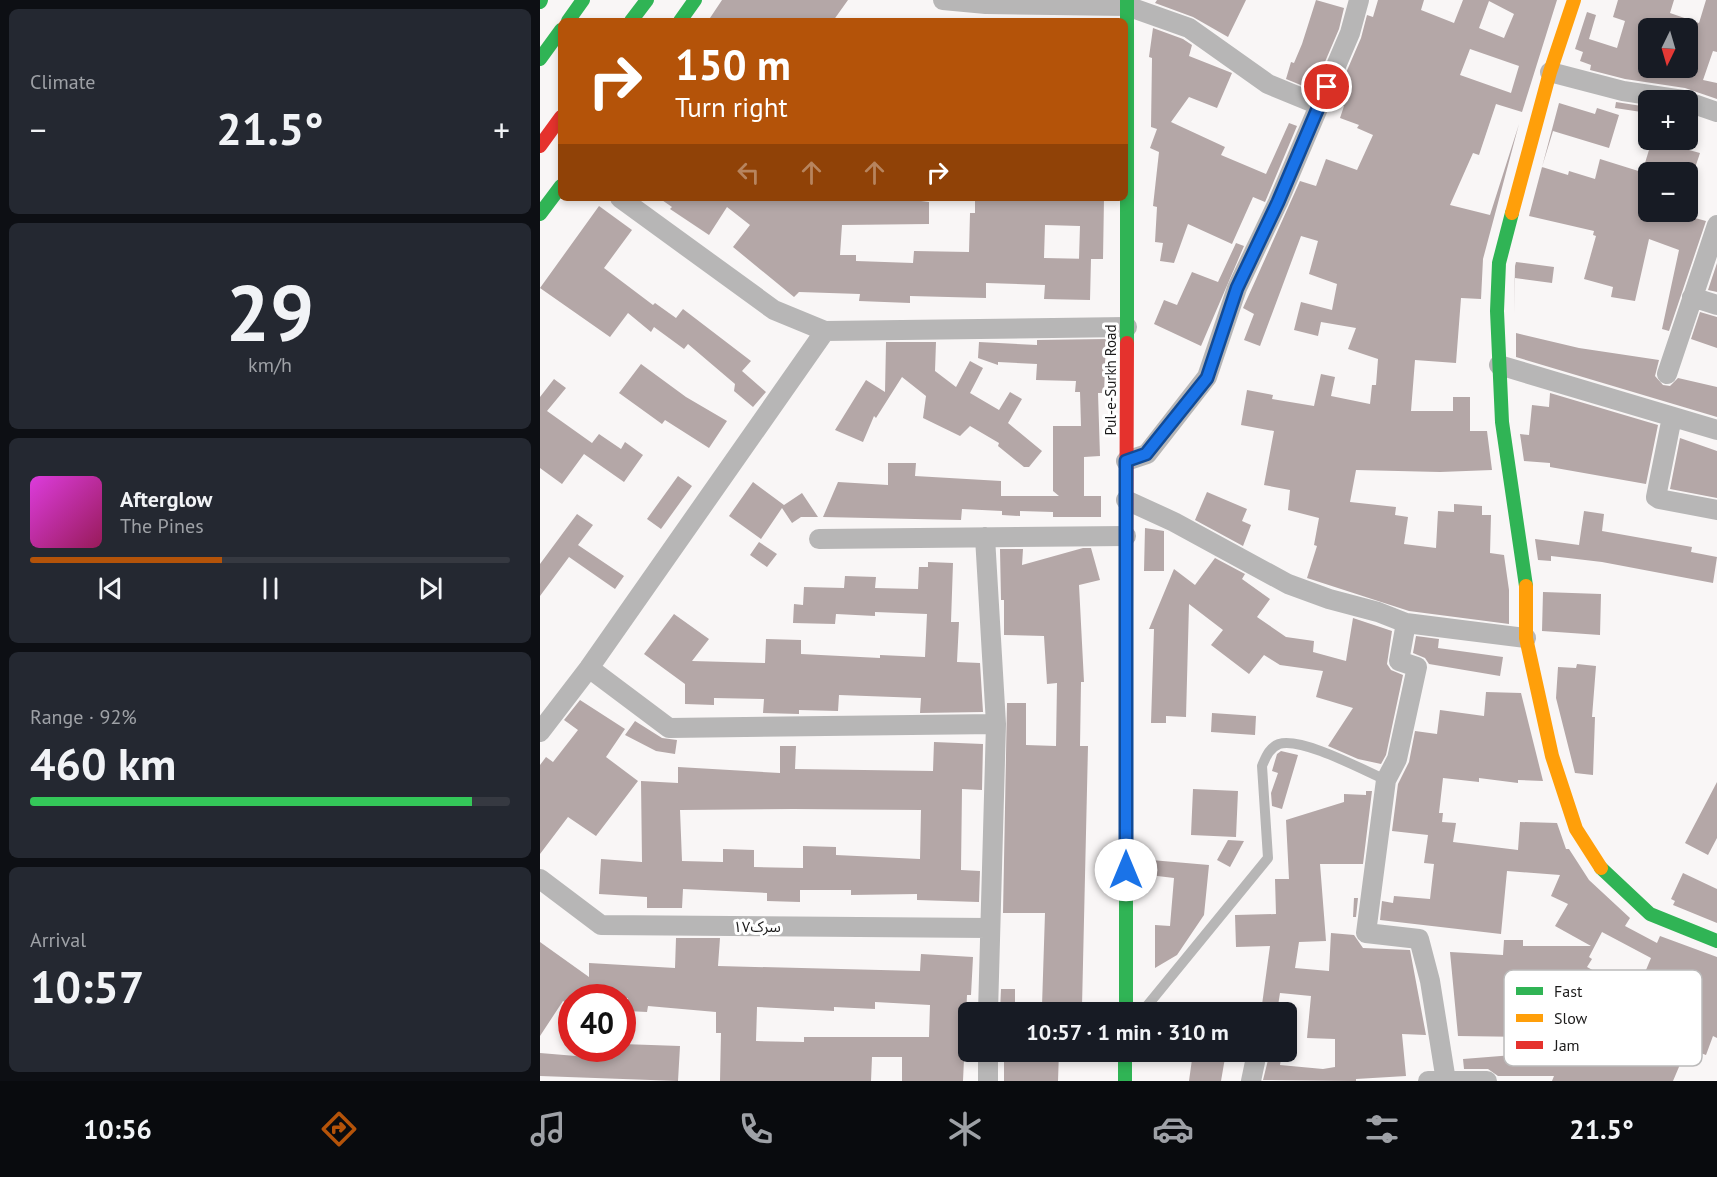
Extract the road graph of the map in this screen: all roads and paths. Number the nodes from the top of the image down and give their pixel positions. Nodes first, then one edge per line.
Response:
1 (583, 0) edge
2 (647, 0) edge
3 (695, 0) edge
4 (943, 0) edge
5 (1359, 0) edge
6 (1574, 0) edge
7 (1127, 3) edge
8 (570, 18) edge
9 (633, 18) edge
10 (682, 18) edge
11 (1127, 18) edge
12 (558, 34) edge
13 (540, 59) edge
14 (1550, 72) junction
15 (1638, 93) edge
16 (1319, 105) junction
17 (1698, 105) edge
18 (1717, 112) edge
19 (558, 121) edge
20 (540, 146) edge
21 (558, 190) edge
22 (624, 201) edge
23 (1126, 201) edge
24 (540, 214) edge
25 (1717, 225) edge
26 (1692, 297) junction
27 (1717, 305) edge
28 (1127, 327) junction
29 (825, 331) junction
30 (1499, 364) junction
31 (1667, 374) dead end
32 (1672, 417) junction
33 (1717, 430) edge
34 (1126, 461) junction
35 (1126, 500) junction
36 (1716, 510) edge
37 (1126, 536) junction
38 (985, 537) junction
39 (819, 539) dead end
40 (1406, 623) junction
41 (1526, 638) junction
42 (589, 668) junction
43 (996, 724) junction
44 (540, 732) edge
45 (1386, 780) junction
46 (540, 879) edge
47 (988, 928) junction
48 (1717, 941) edge
49 (988, 1002) edge
50 (1126, 1002) edge
51 (1150, 1002) edge
52 (988, 1062) edge
53 (1125, 1062) edge
54 (988, 1081) edge
55 (1125, 1081) edge
56 (1428, 1081) edge
57 (1446, 1081) edge
58 (1487, 1081) edge

1 - 8 street
2 - 9 street
3 - 10 street
4 - 7 street
5 - 16 street
6 - 14 street
7 - 11 street, Pul-e-Surkh Road
7 - 16 street
12 - 13 street
14 - 15 street
14 - 30 street
16 - 34 street
17 - 18 street
19 - 20 street
21 - 24 street
22 - 29 street
23 - 28 street, Pul-e-Surkh Road
25 - 26 street
26 - 27 street
26 - 31 street
28 - 29 street
28 - 34 street, Pul-e-Surkh Road
29 - 42 street
30 - 32 street
30 - 41 street
32 - 33 street
32 - 36 street
34 - 35 street, Pul-e-Surkh Road
35 - 37 street, Pul-e-Surkh Road
35 - 40 street
37 - 38 street
37 - 50 street, Pul-e-Surkh Road
38 - 39 street
38 - 43 street
40 - 41 street
40 - 45 street
41 - 48 street
42 - 43 street
42 - 44 street
43 - 47 street
45 - 51 lane
45 - 57 street
46 - 47 street, سرک۱۷
47 - 49 street
52 - 54 street
53 - 55 street
56 - 57 street
57 - 58 street

